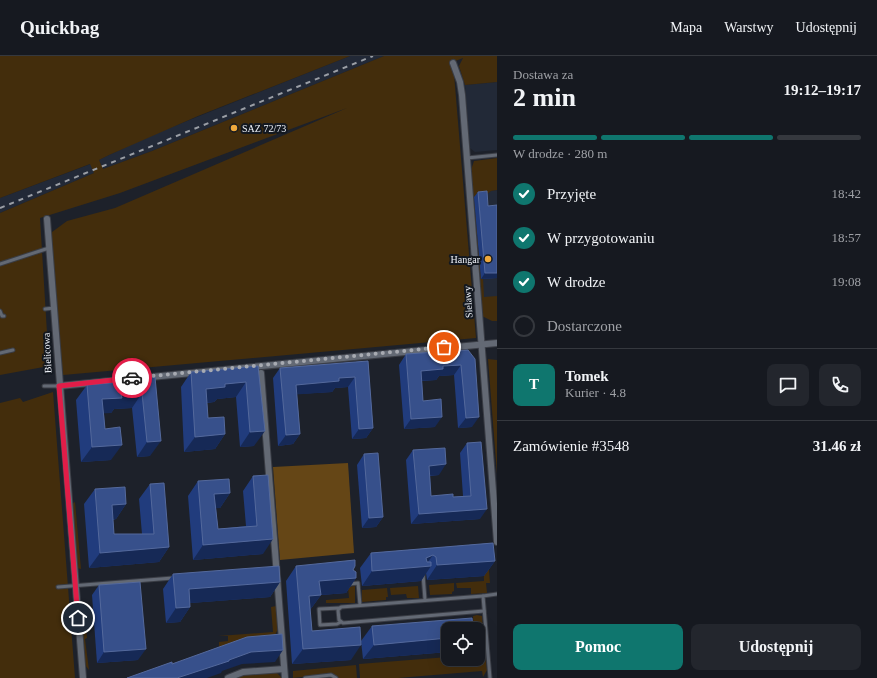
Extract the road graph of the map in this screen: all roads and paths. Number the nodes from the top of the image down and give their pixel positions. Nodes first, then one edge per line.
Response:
1 (453, 62) dead end
2 (497, 154) edge
3 (467, 158) junction
4 (47, 219) dead end
5 (49, 248) junction
6 (0, 264) edge
7 (54, 308) junction
8 (45, 309) dead end
9 (0, 310) edge
10 (4, 316) dead end
11 (481, 344) junction
12 (497, 344) edge
13 (13, 350) dead end
14 (0, 353) edge
15 (261, 373) dead end
16 (44, 386) dead end
17 (59, 386) junction
18 (497, 542) edge
19 (428, 573) edge
20 (418, 574) edge
21 (423, 574) junction
22 (177, 578) edge
23 (345, 584) edge
24 (75, 585) junction
25 (58, 587) dead end
26 (497, 594) edge
27 (483, 596) junction
28 (425, 600) junction
29 (360, 605) junction
30 (340, 608) junction
31 (484, 612) junction
32 (470, 613) junction
33 (470, 618) edge
34 (341, 622) junction
35 (284, 669) junction
36 (83, 678) edge
37 (228, 678) edge
38 (285, 678) edge
39 (304, 678) edge
40 (336, 678) edge
41 (490, 678) edge

1 - 3 street, Sielawy
2 - 3 lane
3 - 11 street, Sielawy
4 - 5 street, Bielicowa
5 - 6 lane
5 - 7 street, Bielicowa
7 - 8 lane
7 - 17 street, Bielicowa
9 - 10 lane
11 - 12 street
11 - 17 street
11 - 18 street, Sielawy
13 - 14 lane
15 - 35 street
16 - 17 lane
17 - 24 street, Bielicowa
19 - 21 lane
20 - 21 lane
21 - 28 lane
22 - 24 lane
23 - 29 lane
24 - 25 lane
24 - 36 street, Bielicowa
26 - 27 lane
27 - 28 lane
27 - 31 lane
28 - 29 lane
29 - 30 lane
30 - 34 lane
30 - 34 lane
31 - 32 lane
31 - 41 lane
32 - 33 lane
32 - 34 lane
35 - 37 street
35 - 38 street
39 - 40 lane

